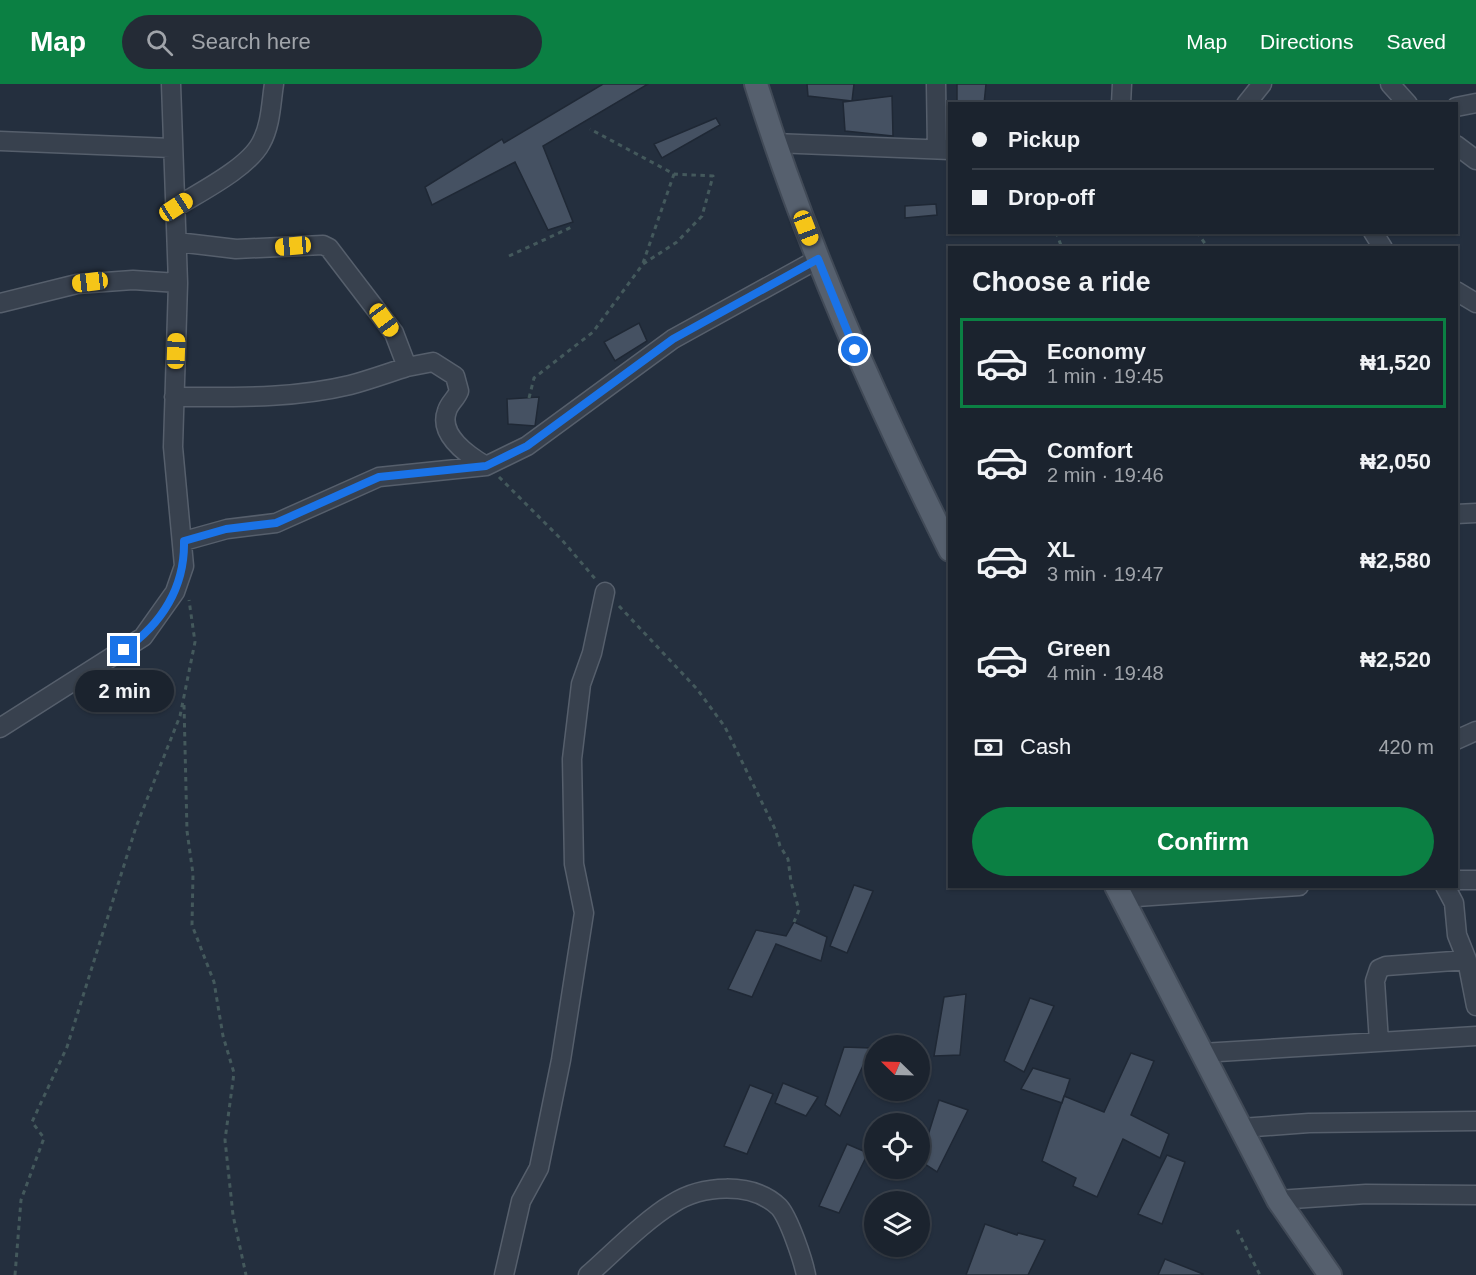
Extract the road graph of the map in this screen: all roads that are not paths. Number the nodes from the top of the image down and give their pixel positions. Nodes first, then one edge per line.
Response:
1 (171, 84) edge
2 (274, 84) edge
3 (756, 84) edge
4 (936, 84) edge
5 (1122, 84) edge
6 (1262, 84) edge
7 (1390, 84) edge
8 (1121, 102) edge
9 (1247, 102) edge
10 (1406, 102) edge
11 (1476, 103) edge
12 (1458, 107) edge
13 (0, 141) edge
14 (774, 142) junction
15 (1458, 146) edge
16 (171, 148) junction
17 (943, 149) edge
18 (1476, 159) edge
19 (176, 207) junction
20 (177, 242) junction
21 (818, 259) junction
22 (178, 283) junction
23 (1458, 292) edge
24 (0, 303) edge
25 (1476, 303) edge
26 (407, 367) junction
27 (174, 397) junction
28 (486, 466) junction
29 (1476, 513) edge
30 (1458, 514) edge
31 (184, 541) junction
32 (948, 546) edge
33 (605, 592) road end
34 (0, 728) edge
35 (1476, 731) edge
36 (1458, 739) edge
37 (1458, 880) edge
38 (1476, 880) edge
39 (1239, 888) edge
40 (1446, 888) edge
41 (1119, 892) edge
42 (1467, 960) junction
43 (1476, 1005) edge
44 (1476, 1036) edge
45 (1379, 1042) junction
46 (1202, 1053) junction
47 (1476, 1121) edge
48 (1241, 1128) junction
49 (1476, 1195) edge
50 (1278, 1200) junction
51 (504, 1275) edge
52 (588, 1275) edge
53 (806, 1275) edge
54 (1330, 1275) edge

1 - 16 street
2 - 19 street
3 - 14 main road
4 - 17 street
5 - 8 street
6 - 9 street
7 - 10 street
11 - 12 street
13 - 16 street
14 - 17 street
14 - 21 main road
15 - 18 street
16 - 19 street
19 - 20 street
20 - 22 street
20 - 26 street
21 - 28 street
21 - 32 main road
22 - 24 street
22 - 27 street
23 - 25 street
26 - 27 street
26 - 28 street
27 - 31 street
28 - 31 street
29 - 30 street
31 - 34 street
33 - 51 street
35 - 36 street
37 - 38 street
39 - 41 street
40 - 42 street
41 - 46 main road
42 - 43 street
42 - 45 street
44 - 45 street
45 - 46 street
46 - 48 main road
47 - 48 street
48 - 50 main road
49 - 50 street
50 - 54 main road
52 - 53 street

